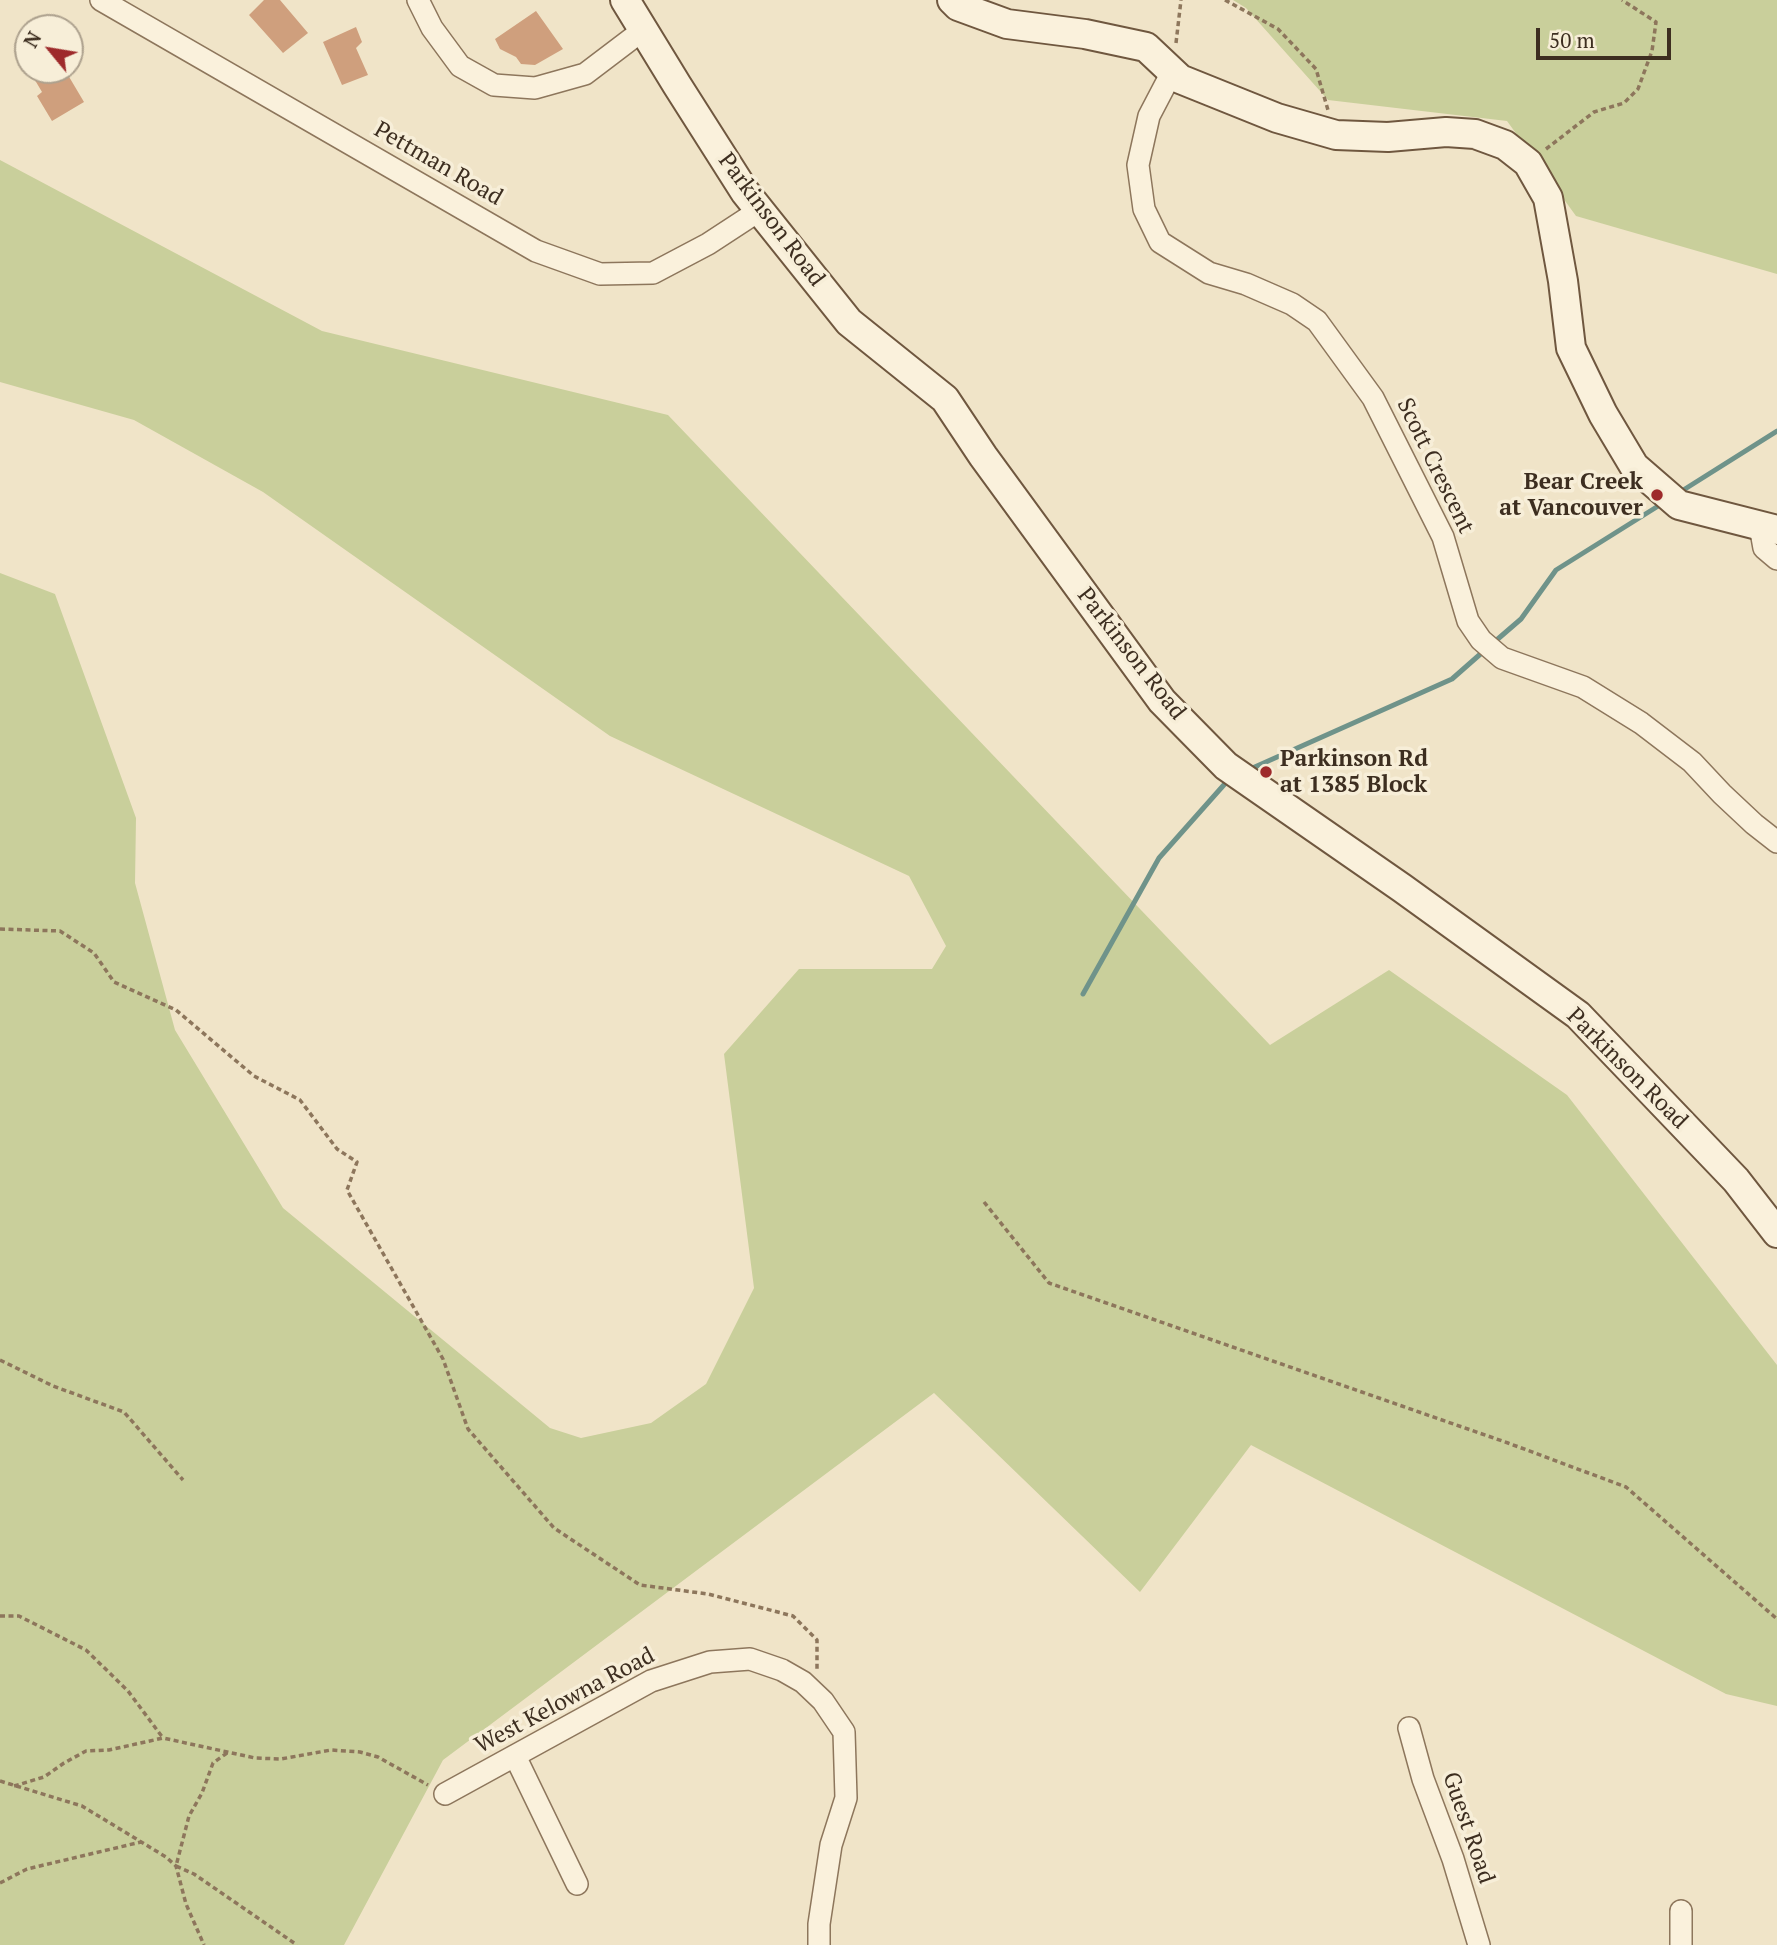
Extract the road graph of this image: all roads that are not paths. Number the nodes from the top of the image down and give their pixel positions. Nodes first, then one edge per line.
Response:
1 (102, 0) edge
2 (418, 0) edge
3 (625, 0) edge
4 (952, 0) edge
5 (643, 30) junction
6 (1172, 72) junction
7 (760, 210) junction
8 (1768, 528) edge
9 (1777, 559) edge
10 (1777, 842) edge
11 (1777, 1233) edge
12 (1409, 1728) dead end
13 (516, 1756) junction
14 (445, 1794) road end
15 (577, 1884) dead end
16 (1681, 1911) dead end
17 (820, 1945) edge
18 (1479, 1945) edge
19 (1681, 1945) edge

1 - 7 street, Pettman Road
2 - 5 street
3 - 5 street, Parkinson Road
4 - 6 street
5 - 7 street, Parkinson Road
6 - 8 street
6 - 10 street, Scott Crescent
7 - 11 street, Parkinson Road
8 - 9 street
12 - 18 street, Guest Road
13 - 14 street, West Kelowna Road
13 - 15 street
13 - 17 street, West Kelowna Road
16 - 19 street

